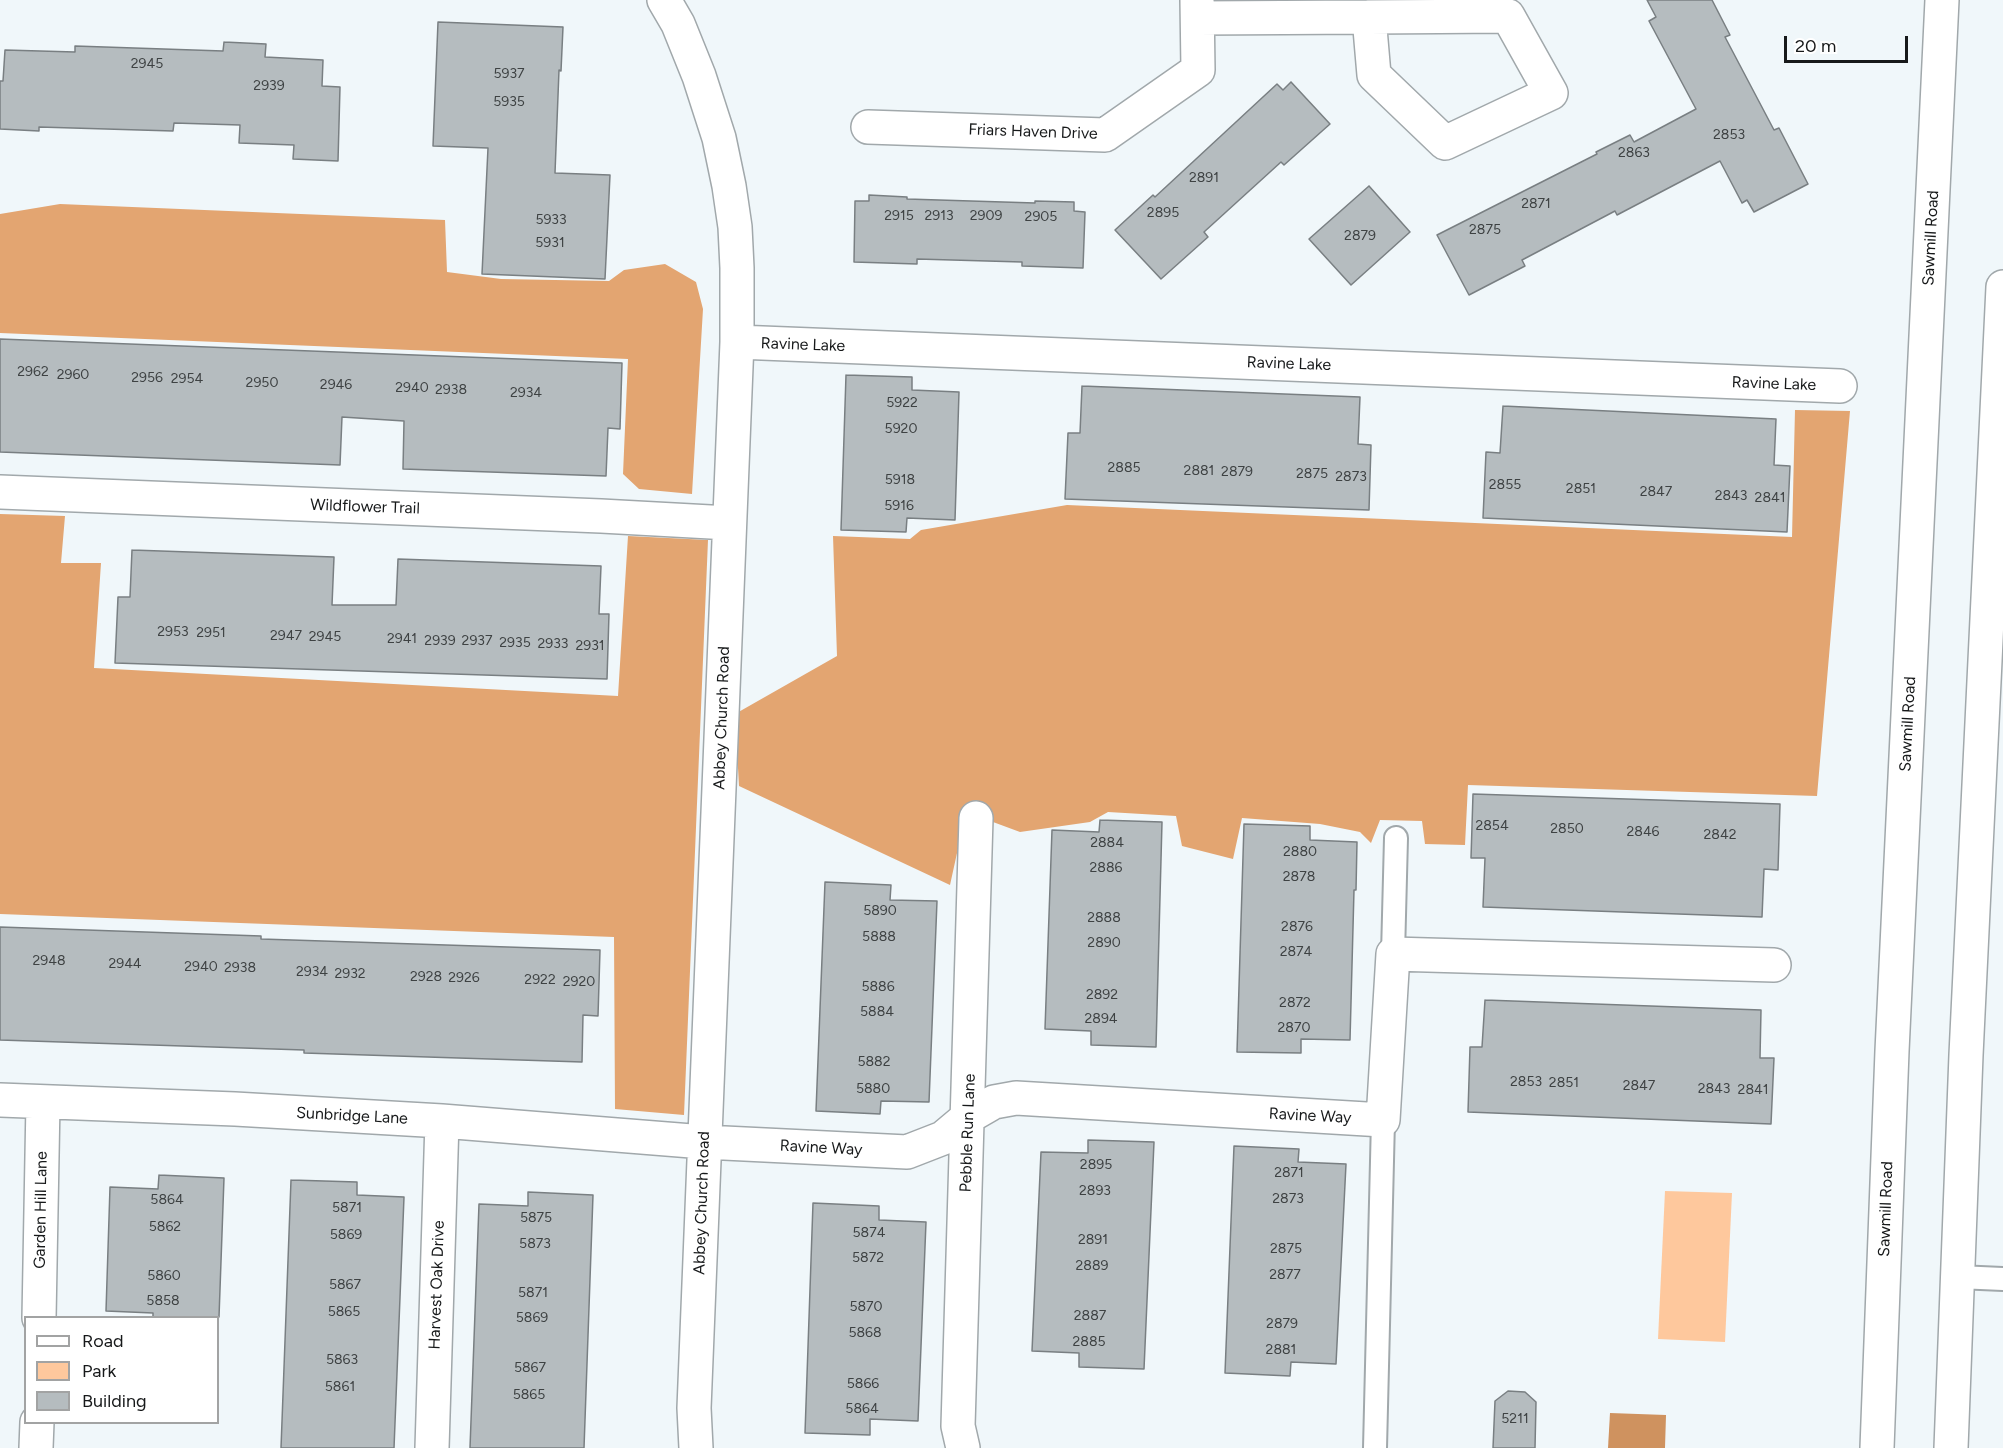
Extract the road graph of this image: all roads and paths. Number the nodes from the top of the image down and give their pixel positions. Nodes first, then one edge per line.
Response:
1 (664, 0) edge
2 (1942, 0) edge
3 (1198, 9) edge
4 (1369, 17) junction
5 (868, 127) dead end
6 (2003, 287) edge
7 (737, 342) junction
8 (1840, 386) dead end
9 (0, 492) edge
10 (729, 523) junction
11 (976, 818) dead end
12 (1396, 838) dead end
13 (1394, 954) junction
14 (1774, 965) dead end
15 (0, 1100) edge
16 (43, 1102) junction
17 (968, 1117) junction
18 (1383, 1120) junction
19 (442, 1121) junction
20 (704, 1142) junction
21 (1958, 1278) junction
22 (2003, 1279) edge
23 (39, 1316) edge
24 (37, 1424) edge
25 (36, 1448) edge
26 (432, 1448) edge
27 (696, 1448) edge
28 (963, 1448) edge
29 (1375, 1448) edge
30 (1877, 1448) edge
31 (1951, 1448) edge

1 - 7 street, Abbey Church Road
2 - 30 street, Sawmill Road
3 - 4 street, Friars Haven Drive
3 - 5 street, Friars Haven Drive
4 - 4 street, Friars Haven Drive
6 - 21 street
7 - 8 street, Ravine Lake
7 - 10 street, Abbey Church Road
9 - 10 street, Wildflower Trail
10 - 20 street, Abbey Church Road
11 - 17 street, Pebble Run Lane
12 - 13 lane
13 - 14 street
13 - 18 street
15 - 16 street, Sunbridge Lane
16 - 19 street, Sunbridge Lane
16 - 23 street, Garden Hill Lane
17 - 18 street, Ravine Way
17 - 20 street, Ravine Way
17 - 28 street, Pebble Run Lane
18 - 29 lane
19 - 20 street, Sunbridge Lane
19 - 26 street, Harvest Oak Drive
20 - 27 street, Abbey Church Road
21 - 22 lane
21 - 31 street
24 - 25 street

